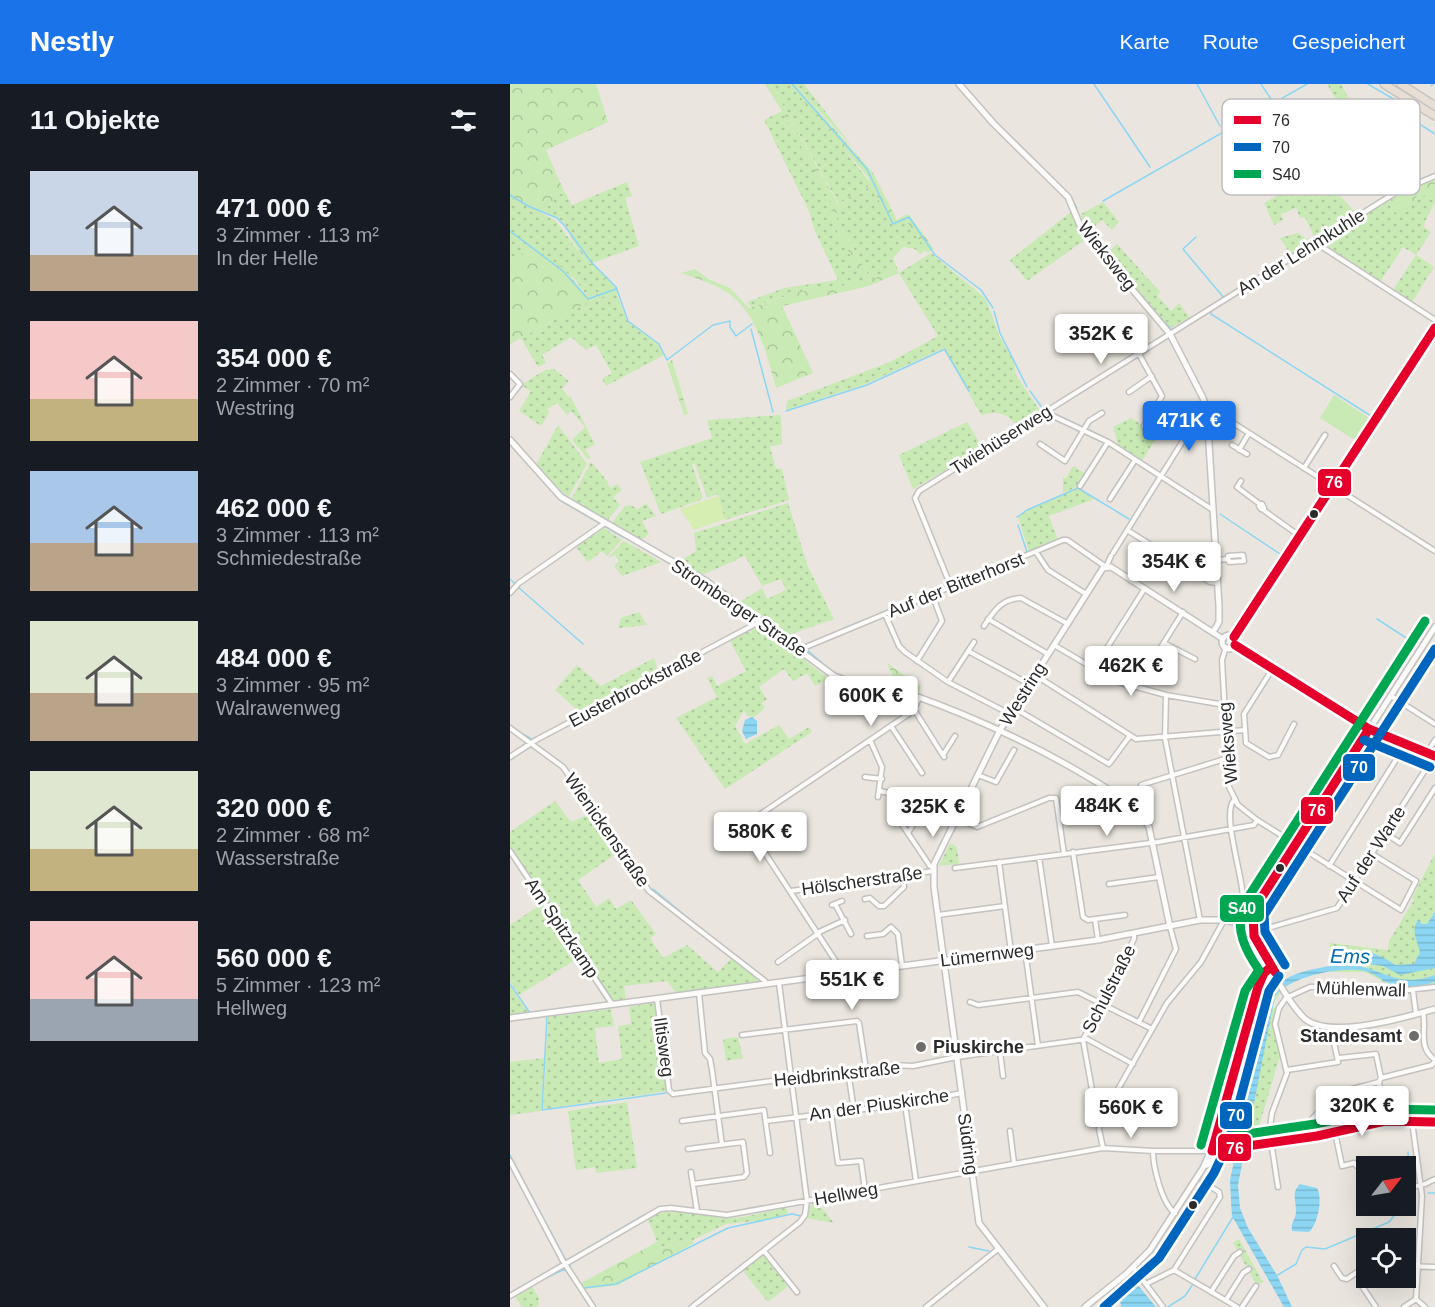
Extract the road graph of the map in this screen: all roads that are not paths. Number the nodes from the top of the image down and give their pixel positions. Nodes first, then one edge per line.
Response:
1 (959, 84) edge
2 (1384, 84) edge
3 (1401, 84) edge
4 (1408, 99) edge
5 (1435, 106) edge
6 (1420, 107) edge
7 (1435, 116) edge
8 (1435, 177) edge
9 (1420, 183) edge
10 (1392, 195) edge
11 (1316, 243) junction
12 (1435, 320) edge
13 (1435, 328) edge
14 (1170, 334) junction
15 (1139, 354) junction
16 (510, 374) edge
17 (1152, 376) junction
18 (1129, 392) dead end
19 (510, 397) edge
20 (1048, 411) junction
21 (1207, 411) junction
22 (1102, 413) dead end
23 (1144, 426) dead end
24 (1085, 430) junction
25 (1249, 433) junction
26 (1325, 435) dead end
27 (510, 440) edge
28 (1108, 442) junction
29 (1040, 444) dead end
30 (1232, 445) dead end
31 (1239, 450) junction
32 (1246, 454) dead end
33 (1135, 460) junction
34 (1304, 468) junction
35 (1160, 477) junction
36 (1241, 481) dead end
37 (1080, 486) dead end
38 (1334, 487) junction
39 (1110, 499) dead end
40 (1213, 510) junction
41 (605, 523) junction
42 (1127, 530) junction
43 (1301, 537) junction
44 (1435, 551) edge
45 (1036, 552) junction
46 (1228, 559) dead end
47 (1216, 560) junction
48 (1106, 567) junction
49 (1218, 583) junction
50 (951, 587) junction
51 (1145, 588) junction
52 (510, 593) edge
53 (932, 594) junction
54 (1086, 594) junction
55 (1183, 612) junction
56 (885, 614) junction
57 (988, 619) junction
58 (761, 620) junction
59 (1068, 624) junction
60 (984, 626) dead end
61 (1435, 627) edge
62 (1213, 632) junction
63 (1234, 637) junction
64 (1223, 639) junction
65 (974, 642) dead end
66 (1164, 643) junction
67 (1054, 645) junction
68 (1235, 645) junction
69 (1226, 647) junction
70 (801, 649) junction
71 (968, 651) junction
72 (1048, 654) junction
73 (1195, 659) dead end
74 (917, 661) junction
75 (1273, 668) junction
76 (1093, 670) junction
77 (1035, 675) junction
78 (948, 682) junction
79 (1029, 684) junction
80 (1136, 687) junction
81 (1166, 695) junction
82 (1391, 696) junction
83 (920, 697) junction
84 (1225, 705) junction
85 (1014, 708) junction
86 (915, 711) junction
87 (1010, 714) junction
88 (1294, 724) dead end
89 (1435, 724) edge
90 (891, 726) junction
91 (510, 728) edge
92 (1369, 729) junction
93 (1000, 730) junction
94 (1245, 730) junction
95 (1226, 732) junction
96 (955, 736) dead end
97 (1129, 737) junction
98 (1165, 738) junction
99 (870, 740) junction
100 (1435, 740) edge
101 (531, 743) junction
102 (1406, 744) junction
103 (1014, 750) dead end
104 (1427, 753) junction
105 (1435, 756) edge
106 (510, 757) edge
107 (1228, 758) junction
108 (922, 773) dead end
109 (978, 775) junction
110 (1173, 776) junction
111 (865, 777) dead end
112 (882, 778) junction
113 (1141, 785) dead end
114 (1435, 788) edge
115 (901, 796) dead end
116 (1234, 800) junction
117 (925, 805) dead end
118 (897, 817) dead end
119 (956, 818) junction
120 (1257, 820) junction
121 (1232, 829) junction
122 (908, 833) junction
123 (1385, 833) junction
124 (1184, 838) junction
125 (1152, 842) junction
126 (1295, 844) junction
127 (510, 851) edge
128 (1073, 852) junction
129 (1064, 854) junction
130 (1372, 854) junction
131 (1039, 857) junction
132 (999, 862) junction
133 (1329, 866) junction
134 (955, 868) dead end
135 (934, 870) junction
136 (903, 876) junction
137 (1159, 877) junction
138 (1354, 881) junction
139 (1109, 884) dead end
140 (791, 891) junction
141 (865, 899) dead end
142 (842, 901) dead end
143 (1005, 906) junction
144 (938, 915) junction
145 (1125, 915) dead end
146 (1095, 919) junction
147 (845, 920) junction
148 (1200, 920) junction
149 (1224, 920) junction
150 (1235, 922) junction
151 (1250, 925) junction
152 (1170, 927) junction
153 (819, 932) junction
154 (1251, 933) junction
155 (851, 934) dead end
156 (1134, 935) junction
157 (867, 936) dead end
158 (1098, 940) junction
159 (1052, 946) junction
160 (1025, 950) junction
161 (1011, 952) junction
162 (944, 960) junction
163 (778, 962) dead end
164 (902, 966) junction
165 (1273, 970) junction
166 (844, 974) junction
167 (779, 983) junction
168 (766, 984) junction
169 (1435, 987) edge
170 (1413, 991) junction
171 (699, 993) junction
172 (1288, 993) junction
173 (1032, 998) junction
174 (657, 999) junction
175 (970, 1002) dead end
176 (1102, 1003) junction
177 (613, 1005) junction
178 (1435, 1009) edge
179 (1423, 1012) junction
180 (1416, 1014) junction
181 (510, 1018) edge
182 (1139, 1022) junction
183 (1331, 1026) junction
184 (1152, 1029) junction
185 (785, 1030) junction
186 (742, 1035) dead end
187 (1083, 1040) junction
188 (1038, 1046) junction
189 (1000, 1051) junction
190 (957, 1057) junction
191 (1339, 1060) junction
192 (1435, 1060) edge
193 (1133, 1064) junction
194 (866, 1069) junction
195 (1287, 1070) junction
196 (848, 1071) junction
197 (1003, 1076) dead end
198 (791, 1079) junction
199 (1380, 1080) junction
200 (714, 1089) junction
201 (962, 1093) junction
202 (673, 1094) joint
203 (905, 1104) junction
204 (854, 1111) junction
205 (831, 1113) junction
206 (718, 1116) junction
207 (796, 1117) junction
208 (1101, 1119) junction
209 (682, 1121) dead end
210 (766, 1121) junction
211 (1385, 1121) junction
212 (1412, 1121) junction
213 (1435, 1122) edge
214 (1010, 1131) dead end
215 (1335, 1132) junction
216 (1306, 1137) junction
217 (1269, 1141) junction
218 (722, 1145) junction
219 (1103, 1148) junction
220 (688, 1149) dead end
221 (1231, 1149) junction
222 (1212, 1150) junction
223 (1153, 1151) junction
224 (770, 1153) dead end
225 (510, 1161) edge
226 (1014, 1163) junction
227 (1356, 1164) edge
228 (1203, 1168) junction
229 (972, 1171) junction
230 (691, 1172) dead end
231 (1435, 1179) edge
232 (916, 1181) junction
233 (1203, 1182) dead end
234 (693, 1184) junction
235 (1420, 1185) junction
236 (1416, 1186) edge
237 (1278, 1187) dead end
238 (865, 1190) junction
239 (807, 1201) junction
240 (697, 1211) junction
241 (1175, 1213) junction
242 (998, 1249) junction
243 (764, 1251) junction
244 (1240, 1252) dead end
245 (565, 1264) junction
246 (1334, 1266) dead end
247 (1417, 1266) junction
248 (1133, 1268) junction
249 (1435, 1268) edge
250 (1249, 1269) dead end
251 (1174, 1270) junction
252 (1356, 1273) edge
253 (1146, 1284) junction
254 (1256, 1286) dead end
255 (1363, 1288) edge
256 (797, 1292) dead end
257 (1211, 1292) junction
258 (510, 1296) edge
259 (1416, 1299) junction
260 (1226, 1300) junction
261 (1163, 1306) edge
262 (593, 1307) edge
263 (692, 1307) edge
264 (926, 1307) edge
265 (1044, 1307) edge
266 (1085, 1307) edge
267 (1237, 1307) edge
268 (1242, 1307) edge
269 (1376, 1307) edge
270 (1404, 1307) edge
271 (1425, 1307) edge

1 - 14 street, Wieksweg
2 - 4 highway
3 - 5 highway
6 - 7 highway
8 - 9 street, An der Lehmkuhle
10 - 11 street, An der Lehmkuhle
11 - 12 street
11 - 14 street, An der Lehmkuhle
13 - 38 street
14 - 15 street, Twiehüserweg
14 - 21 street, Wieksweg
15 - 17 street
15 - 20 street, Twiehüserweg
16 - 19 street
17 - 18 street
17 - 23 street
20 - 24 street
20 - 50 street, Twiehüserweg
21 - 25 street
21 - 35 street
21 - 40 street, Wieksweg
22 - 24 street
24 - 28 street
24 - 29 street
25 - 31 street
25 - 34 street
26 - 34 street
27 - 41 street, Stromberger Straße
28 - 33 street
28 - 37 street
30 - 31 street
31 - 32 street
33 - 35 street
33 - 39 street
34 - 38 street
35 - 40 street
35 - 42 street
36 - 43 street
38 - 43 street
38 - 44 street
40 - 47 street, Wieksweg
41 - 52 street
41 - 58 street, Stromberger Straße
42 - 48 street
42 - 49 street
43 - 63 street
45 - 48 street, Auf der Bitterhorst
45 - 50 street, Auf der Bitterhorst
45 - 54 street
46 - 47 street
47 - 49 street, Wieksweg
48 - 51 street
48 - 54 street, Westring
49 - 62 street, Wieksweg
50 - 53 street, Auf der Bitterhorst
51 - 55 street
51 - 76 street
53 - 56 street, Auf der Bitterhorst
53 - 74 street
54 - 59 street, Westring
55 - 62 street
55 - 66 street
56 - 70 street, Auf der Bitterhorst
56 - 74 street
57 - 59 street
57 - 60 street
57 - 72 street
58 - 70 street, Stromberger Straße
58 - 101 street, Eusterbrockstraße
59 - 67 street, Westring
61 - 82 street
62 - 64 street
63 - 64 street
63 - 68 street
64 - 69 street
65 - 71 street
66 - 73 street
66 - 80 street
67 - 72 street, Westring
67 - 76 street
68 - 69 street
68 - 75 street
69 - 84 street, Wieksweg
70 - 83 street, Stromberger Straße
71 - 78 street
71 - 79 street
72 - 77 street, Westring
74 - 78 street
75 - 92 street
75 - 94 street
76 - 80 street
77 - 79 street, Westring
77 - 97 street
78 - 87 street
79 - 85 street, Westring
80 - 81 street
81 - 84 street
81 - 98 street
82 - 89 street
82 - 92 street
83 - 86 street
83 - 93 street, Stromberger Straße
84 - 95 street, Wieksweg
85 - 87 street, Westring
85 - 97 street
86 - 90 street
86 - 96 street
87 - 93 street, Westring
88 - 94 street
90 - 99 street
90 - 108 street
91 - 101 street, Wienickenstraße
92 - 102 street
92 - 126 street
93 - 109 street, Westring
93 - 125 street, Stromberger Straße
94 - 95 street
95 - 98 street
95 - 107 street, Wieksweg
97 - 98 street
98 - 110 street
99 - 112 street
99 - 140 street
100 - 104 street
101 - 106 street, Eusterbrockstraße
101 - 168 street, Wienickenstraße
102 - 104 street
102 - 133 street
103 - 109 street
104 - 105 street
105 - 123 street, Auf der Warte
107 - 110 street
107 - 116 street, Wieksweg
109 - 119 street, Westring
110 - 113 street
110 - 124 street
111 - 112 street
112 - 115 street
114 - 123 street
116 - 120 street, Wieksweg
116 - 121 street
117 - 122 street
118 - 122 street
119 - 129 street
119 - 135 street, Westring
120 - 121 street
120 - 126 street, Wieksweg
121 - 124 street
121 - 150 street
122 - 135 street
123 - 130 street, Auf der Warte
124 - 125 street
124 - 148 street
125 - 128 street
125 - 137 street, Stromberger Straße
126 - 133 street, Wieksweg
126 - 151 street
127 - 177 street, Am Spitzkamp
128 - 129 street
128 - 146 street
129 - 131 street
130 - 138 street, Auf der Warte
130 - 138 street, Wieksweg
131 - 132 street
131 - 159 street
132 - 134 street
132 - 143 street
133 - 138 street, Wieksweg
135 - 136 street, Hölscherstraße
135 - 144 street
136 - 140 street, Hölscherstraße
136 - 141 street
137 - 139 street
137 - 152 street, Stromberger Straße
138 - 154 street, Auf der Warte
140 - 153 street
142 - 147 street
143 - 144 street
143 - 161 street
144 - 162 street
145 - 146 street
146 - 158 street
147 - 153 street
147 - 155 street
148 - 149 street, Lümernweg
148 - 152 street, Lümernweg
149 - 150 street, Lümernweg
149 - 184 street
150 - 151 street, Lümernweg
151 - 154 street
152 - 156 street, Lümernweg
152 - 182 street
153 - 163 street
153 - 166 street
154 - 165 street
156 - 158 street, Lümernweg
156 - 176 street, Schulstraße
157 - 164 street
158 - 159 street, Lümernweg
159 - 160 street, Lümernweg
160 - 161 street, Lümernweg
160 - 173 street
161 - 162 street, Lümernweg
162 - 164 street, Lümernweg
162 - 190 street, Südring
164 - 166 street, Lümernweg
165 - 172 street
165 - 222 street
166 - 167 street, Lümernweg
167 - 168 street, Lümernweg
167 - 185 street
168 - 171 street, Lümernweg
169 - 170 street, Mühlenwall
170 - 172 street, Mühlenwall
170 - 180 street
171 - 174 street, Lümernweg
171 - 200 street
172 - 183 street
172 - 195 street
173 - 175 street
173 - 176 street
173 - 188 street
174 - 177 street, Lümernweg
174 - 202 street, Iltisweg
176 - 182 street
176 - 187 street, Schulstraße
177 - 181 street, Lümernweg
178 - 179 street
179 - 180 street
179 - 192 street
180 - 183 street
182 - 184 street
183 - 191 street
184 - 193 street
185 - 186 street
185 - 194 street
185 - 198 street
187 - 188 street, Heidbrinkstraße
187 - 193 street
187 - 208 street, Schulstraße
188 - 189 street, Heidbrinkstraße
189 - 190 street, Heidbrinkstraße
189 - 197 street
190 - 194 street, Heidbrinkstraße
190 - 201 street, Südring
191 - 195 street
191 - 199 street
192 - 199 street
193 - 208 street
194 - 196 street, Heidbrinkstraße
195 - 217 street
196 - 198 street, Heidbrinkstraße
196 - 204 street
198 - 200 street, Heidbrinkstraße
198 - 207 street
199 - 211 street
199 - 216 street
200 - 202 street, Heidbrinkstraße
200 - 206 street
201 - 203 street, An der Piuskirche
201 - 229 street, Südring
203 - 204 street, An der Piuskirche
203 - 232 street
204 - 205 street, An der Piuskirche
205 - 207 street, An der Piuskirche
205 - 238 street
206 - 209 street
206 - 210 street
206 - 218 street
207 - 210 street, An der Piuskirche
207 - 239 street
208 - 219 street, Schulstraße
210 - 224 street
211 - 212 street
211 - 215 street
212 - 213 street
212 - 235 street
214 - 226 street
215 - 216 street
215 - 227 street
216 - 217 street
217 - 221 street
217 - 237 street
218 - 220 street
218 - 234 street
219 - 223 street, Hellweg
219 - 226 street, Hellweg
221 - 222 street
221 - 222 street
221 - 228 street
222 - 223 street, Hellweg
222 - 228 street
223 - 241 street
225 - 245 street
226 - 229 street, Hellweg
228 - 241 street
229 - 232 street, Hellweg
229 - 242 street, Südring
230 - 234 street
231 - 235 street
232 - 238 street, Hellweg
233 - 251 street
234 - 240 street
235 - 236 street
235 - 247 street
238 - 239 street, Hellweg
239 - 240 street, Hellweg
239 - 243 street
240 - 245 street, Hellweg
241 - 248 street
242 - 264 street
242 - 265 street, Südring
243 - 256 street
243 - 263 street
244 - 257 street
245 - 258 street, Hellweg
245 - 262 street
246 - 252 street
247 - 249 street
247 - 259 street
248 - 253 street
248 - 266 street
250 - 260 street
251 - 253 street
251 - 257 street
253 - 261 street
254 - 268 street
255 - 269 street
257 - 260 street
259 - 270 street
259 - 271 street
260 - 267 street

